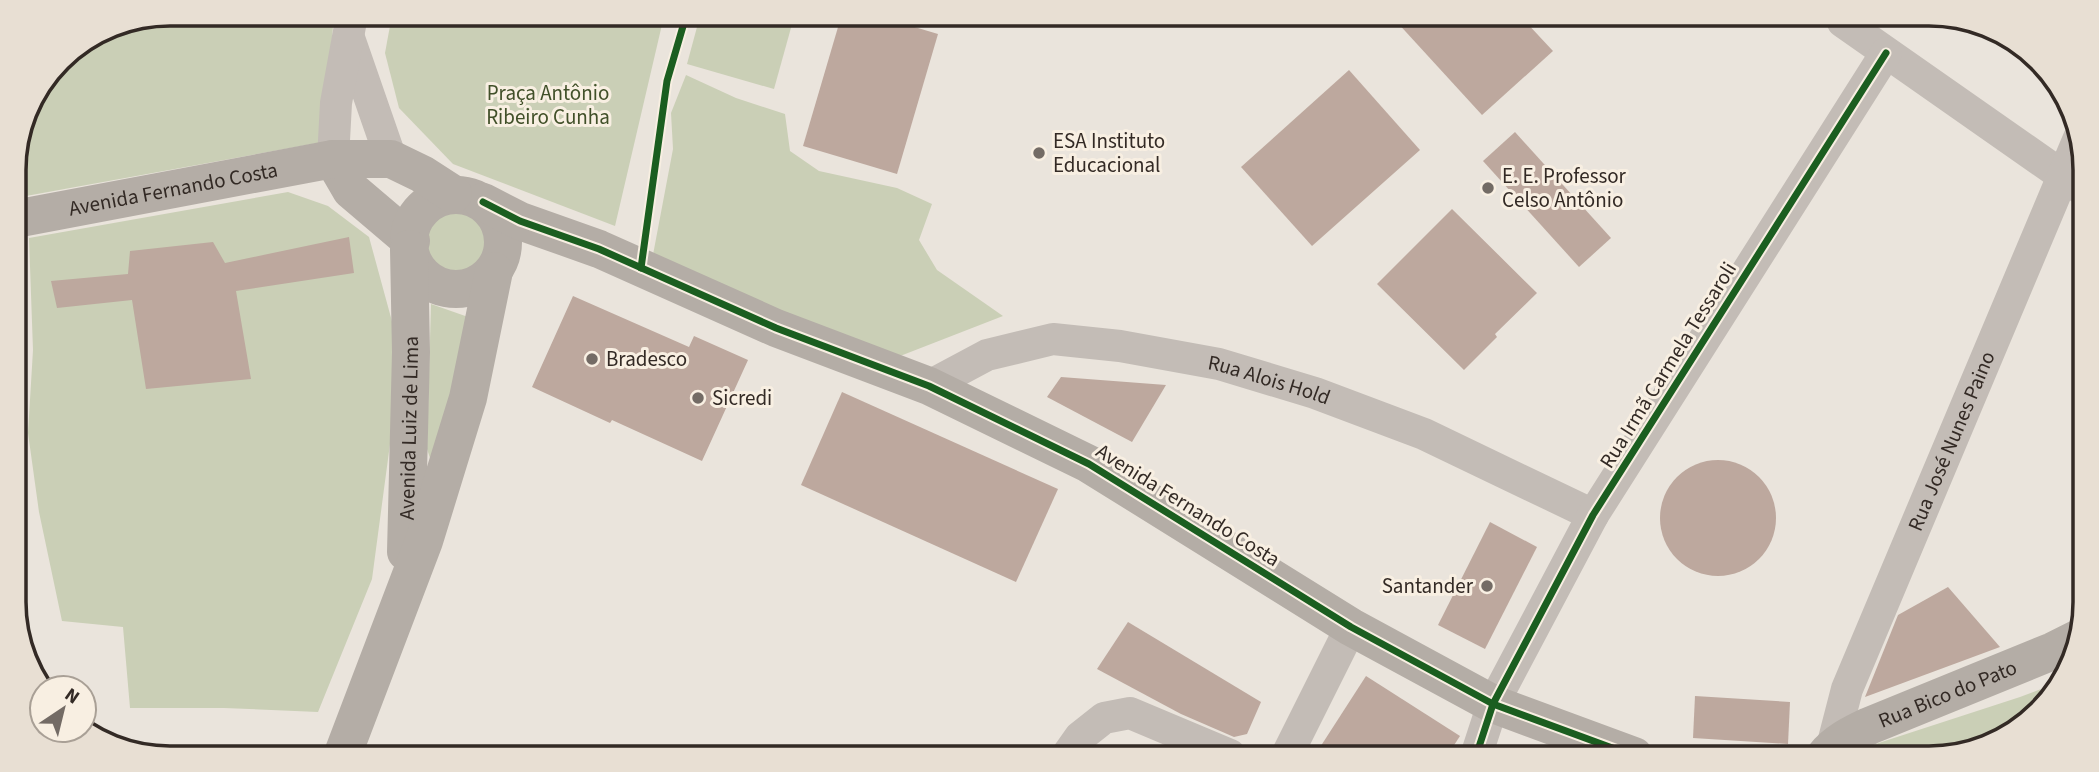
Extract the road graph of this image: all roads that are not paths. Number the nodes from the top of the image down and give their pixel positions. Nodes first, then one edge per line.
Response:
1 (351, 26) edge
2 (1849, 26) edge
3 (1886, 53) junction
4 (333, 159) junction
5 (391, 159) junction
6 (2073, 182) edge
7 (468, 198) junction
8 (27, 217) edge
9 (410, 245) junction
10 (494, 271) junction
11 (929, 386) junction
12 (1593, 515) junction
13 (400, 606) junction
14 (1351, 627) junction
15 (2066, 644) edge
16 (1493, 704) junction
17 (1075, 745) edge
18 (1207, 745) edge
19 (1292, 745) edge
20 (1480, 745) edge
21 (1605, 745) edge
22 (1830, 745) edge
23 (1837, 745) edge
24 (346, 746) edge

1 - 4 street
1 - 5 street
2 - 3 street
3 - 6 street
3 - 12 street, Rua Irmã Carmela Tessaroli
4 - 5 street, Avenida Fernando Costa
4 - 8 street, Avenida Fernando Costa
4 - 9 street
5 - 7 street, Avenida Fernando Costa
6 - 22 street, Rua José Nunes Paino
7 - 9 street
7 - 10 street
7 - 11 street, Avenida Fernando Costa
9 - 10 street
9 - 13 street, Avenida Luiz de Lima
10 - 13 street, Avenida Luiz de Lima
11 - 12 street, Rua Alois Hold
11 - 14 street, Avenida Fernando Costa
12 - 16 street, Rua Irmã Carmela Tessaroli
13 - 24 street, Avenida Luiz de Lima
14 - 16 street, Avenida Fernando Costa
14 - 19 street
15 - 23 street, Rua Bico do Pato
16 - 20 street, Rua Irmã Carmela Tessaroli
16 - 21 street, Avenida Fernando Costa
17 - 18 street

